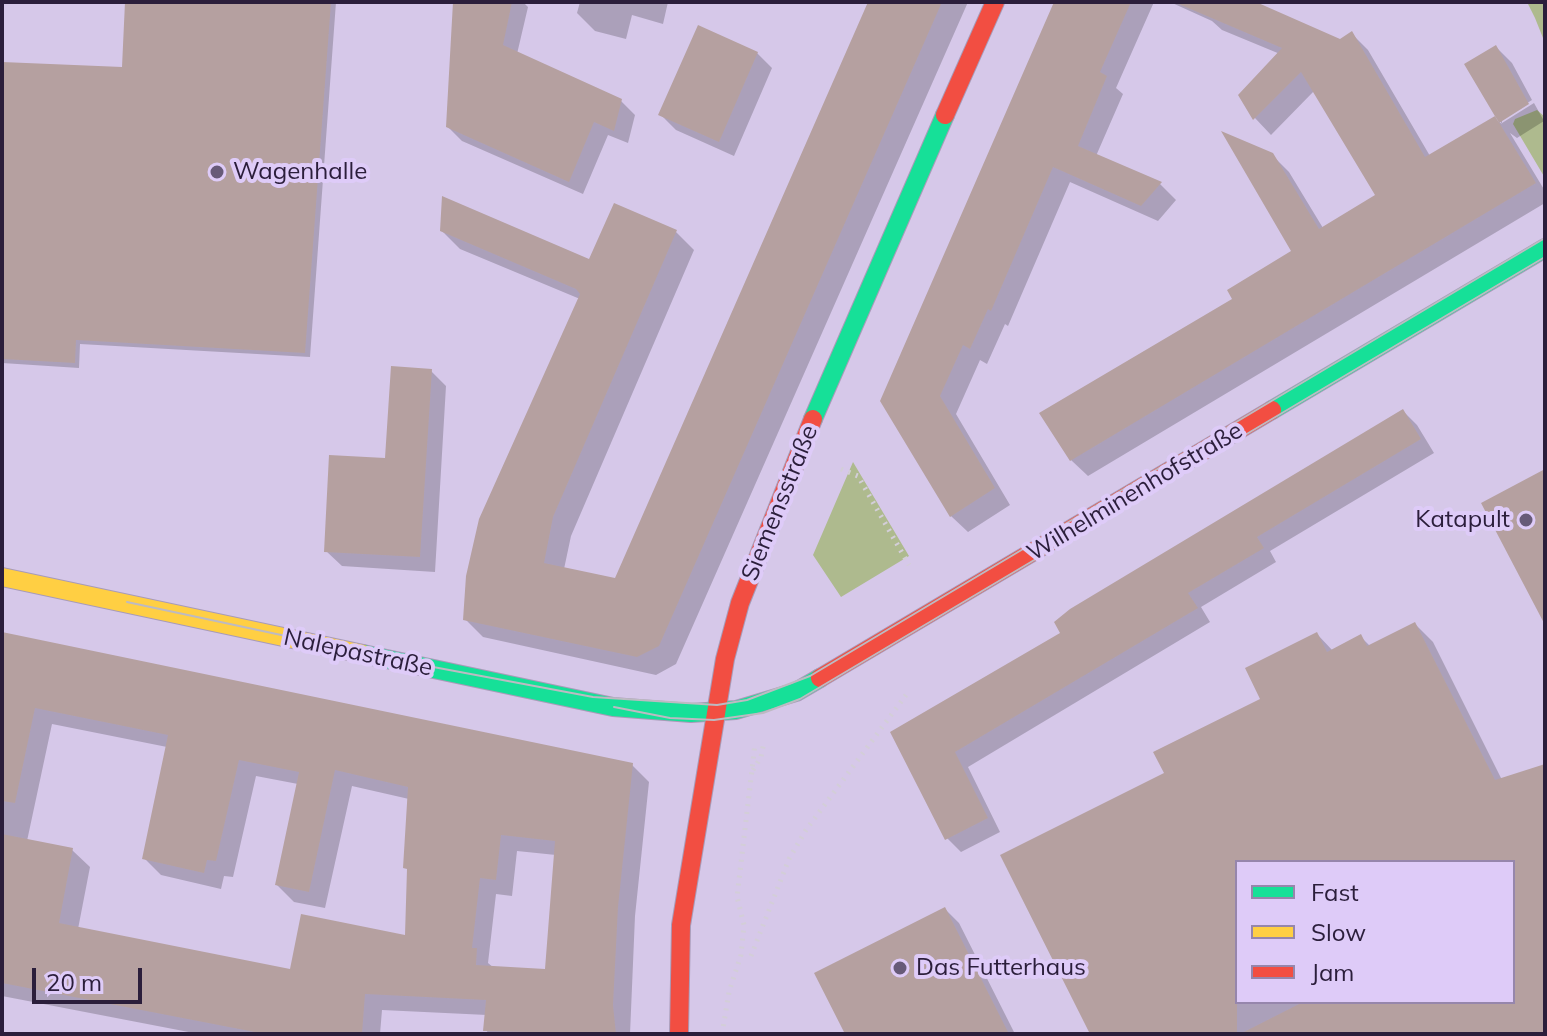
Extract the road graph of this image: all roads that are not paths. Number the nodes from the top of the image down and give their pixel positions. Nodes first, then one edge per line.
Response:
1 (995, 2) edge
2 (1545, 248) edge
3 (2, 577) edge
4 (716, 711) junction
5 (679, 1034) edge

1 - 4 street, Siemensstraße
2 - 4 street, Wilhelminenhofstraße
3 - 4 street, Nalepastraße
4 - 5 street, Siemensstraße

